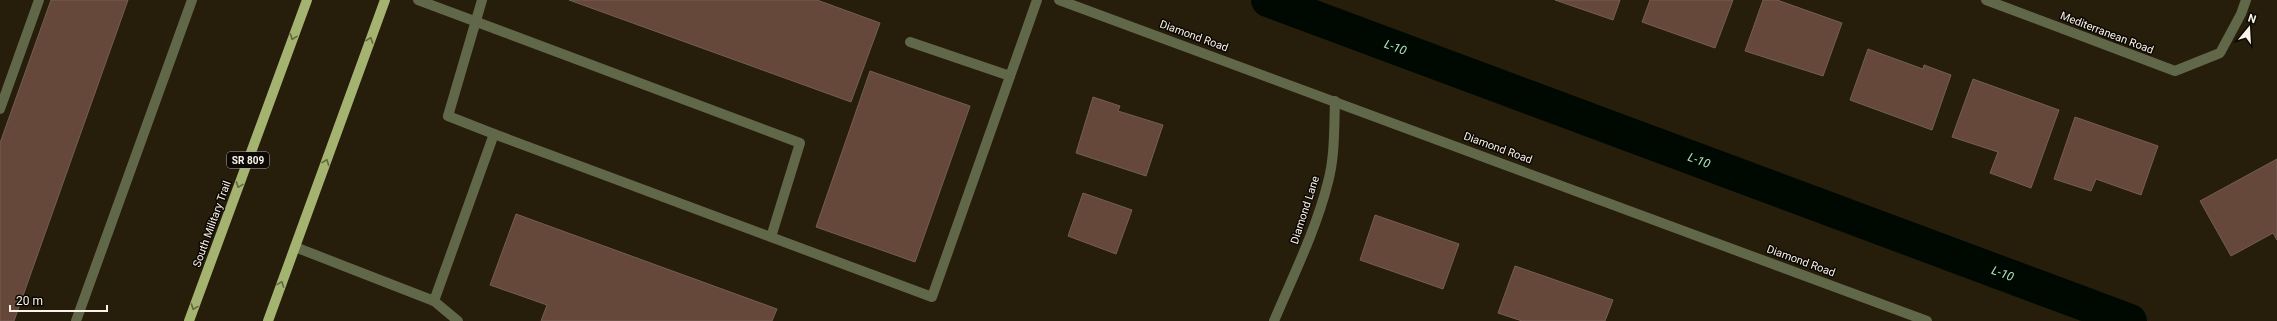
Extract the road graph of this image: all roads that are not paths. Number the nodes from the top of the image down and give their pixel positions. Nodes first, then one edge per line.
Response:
1 (39, 0) edge
2 (192, 0) edge
3 (307, 0) edge
4 (385, 0) edge
5 (418, 0) edge
6 (482, 0) edge
7 (1037, 0) edge
8 (1060, 0) edge
9 (1986, 0) edge
10 (2246, 0) edge
11 (474, 21) junction
12 (910, 42) dead end
13 (1010, 76) junction
14 (1335, 101) junction
15 (0, 109) edge
16 (494, 134) junction
17 (771, 237) junction
18 (295, 247) junction
19 (434, 301) junction
20 (76, 321) edge
21 (189, 321) edge
22 (268, 321) edge
23 (458, 321) edge
24 (1274, 321) edge
25 (1927, 321) edge

1 - 15 street
2 - 20 street
3 -> 21 main road, South Military Trail / SR 809
18 -> 4 main road
5 - 11 street
6 - 11 street
7 - 13 street
8 - 14 street, Diamond Road
9 - 10 street, Mediterranean Road
11 - 16 street
11 - 17 street
12 - 13 street
13 - 17 street
14 - 24 street, Diamond Lane
14 - 25 street, Diamond Road
16 - 17 street
16 - 19 street
18 - 19 street
22 -> 18 main road
19 - 23 street

